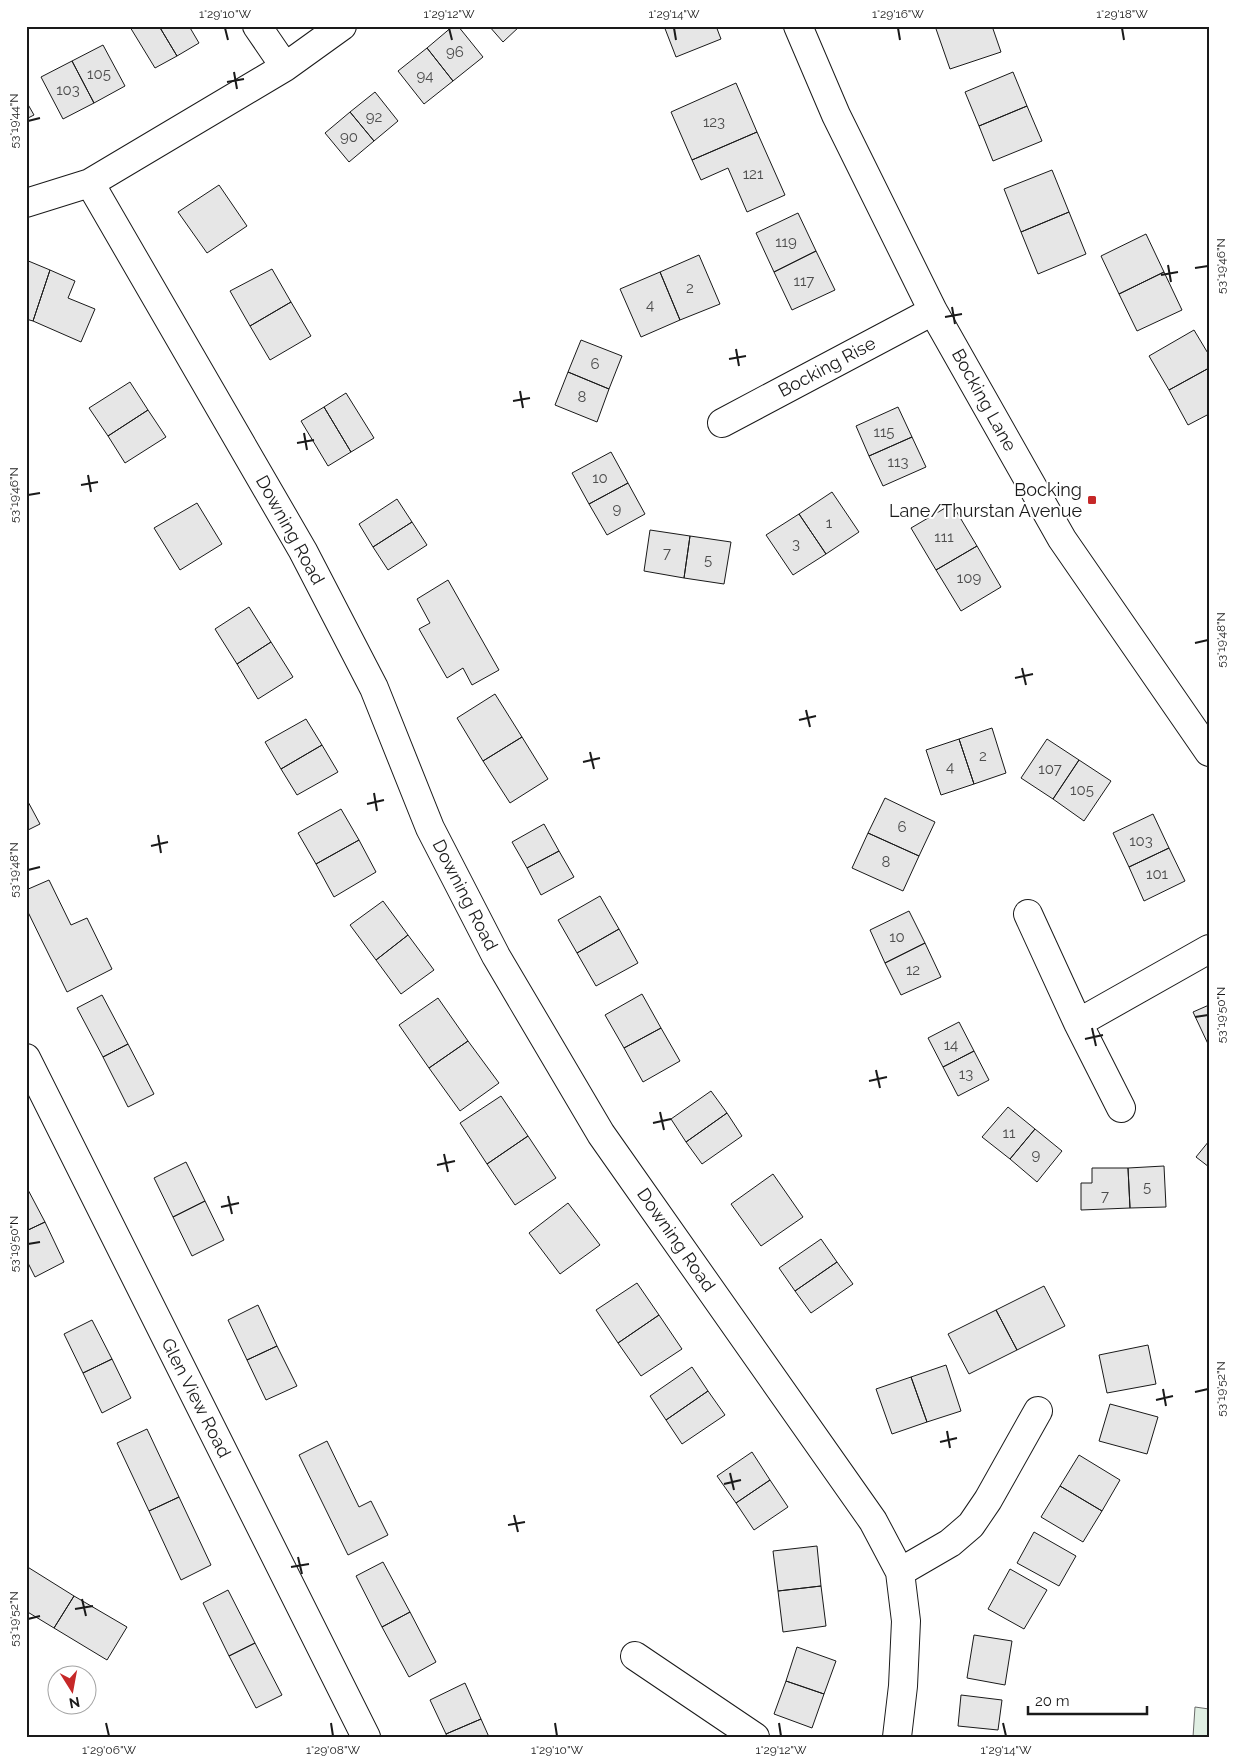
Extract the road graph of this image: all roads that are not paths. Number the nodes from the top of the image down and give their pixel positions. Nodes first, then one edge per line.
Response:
1 (257, 26) edge
2 (342, 26) edge
3 (798, 26) edge
4 (285, 67) junction
5 (90, 183) junction
6 (26, 203) edge
7 (933, 311) junction
8 (722, 423) dead end
9 (1209, 752) edge
10 (1028, 914) dead end
11 (1209, 949) edge
12 (1078, 1023) junction
13 (26, 1058) edge
14 (1121, 1108) dead end
15 (1038, 1412) dead end
16 (900, 1572) junction
17 (635, 1656) dead end
18 (366, 1737) edge
19 (755, 1737) edge
20 (897, 1737) edge

1 - 4 street
2 - 4 street
3 - 7 street, Bocking Lane
4 - 5 street
5 - 6 street
5 - 16 street, Downing Road
7 - 8 street, Bocking Rise
7 - 9 street, Bocking Lane
10 - 12 street
11 - 12 street
12 - 14 street
13 - 18 street, Glen View Road
15 - 16 street
16 - 20 street
17 - 19 street

